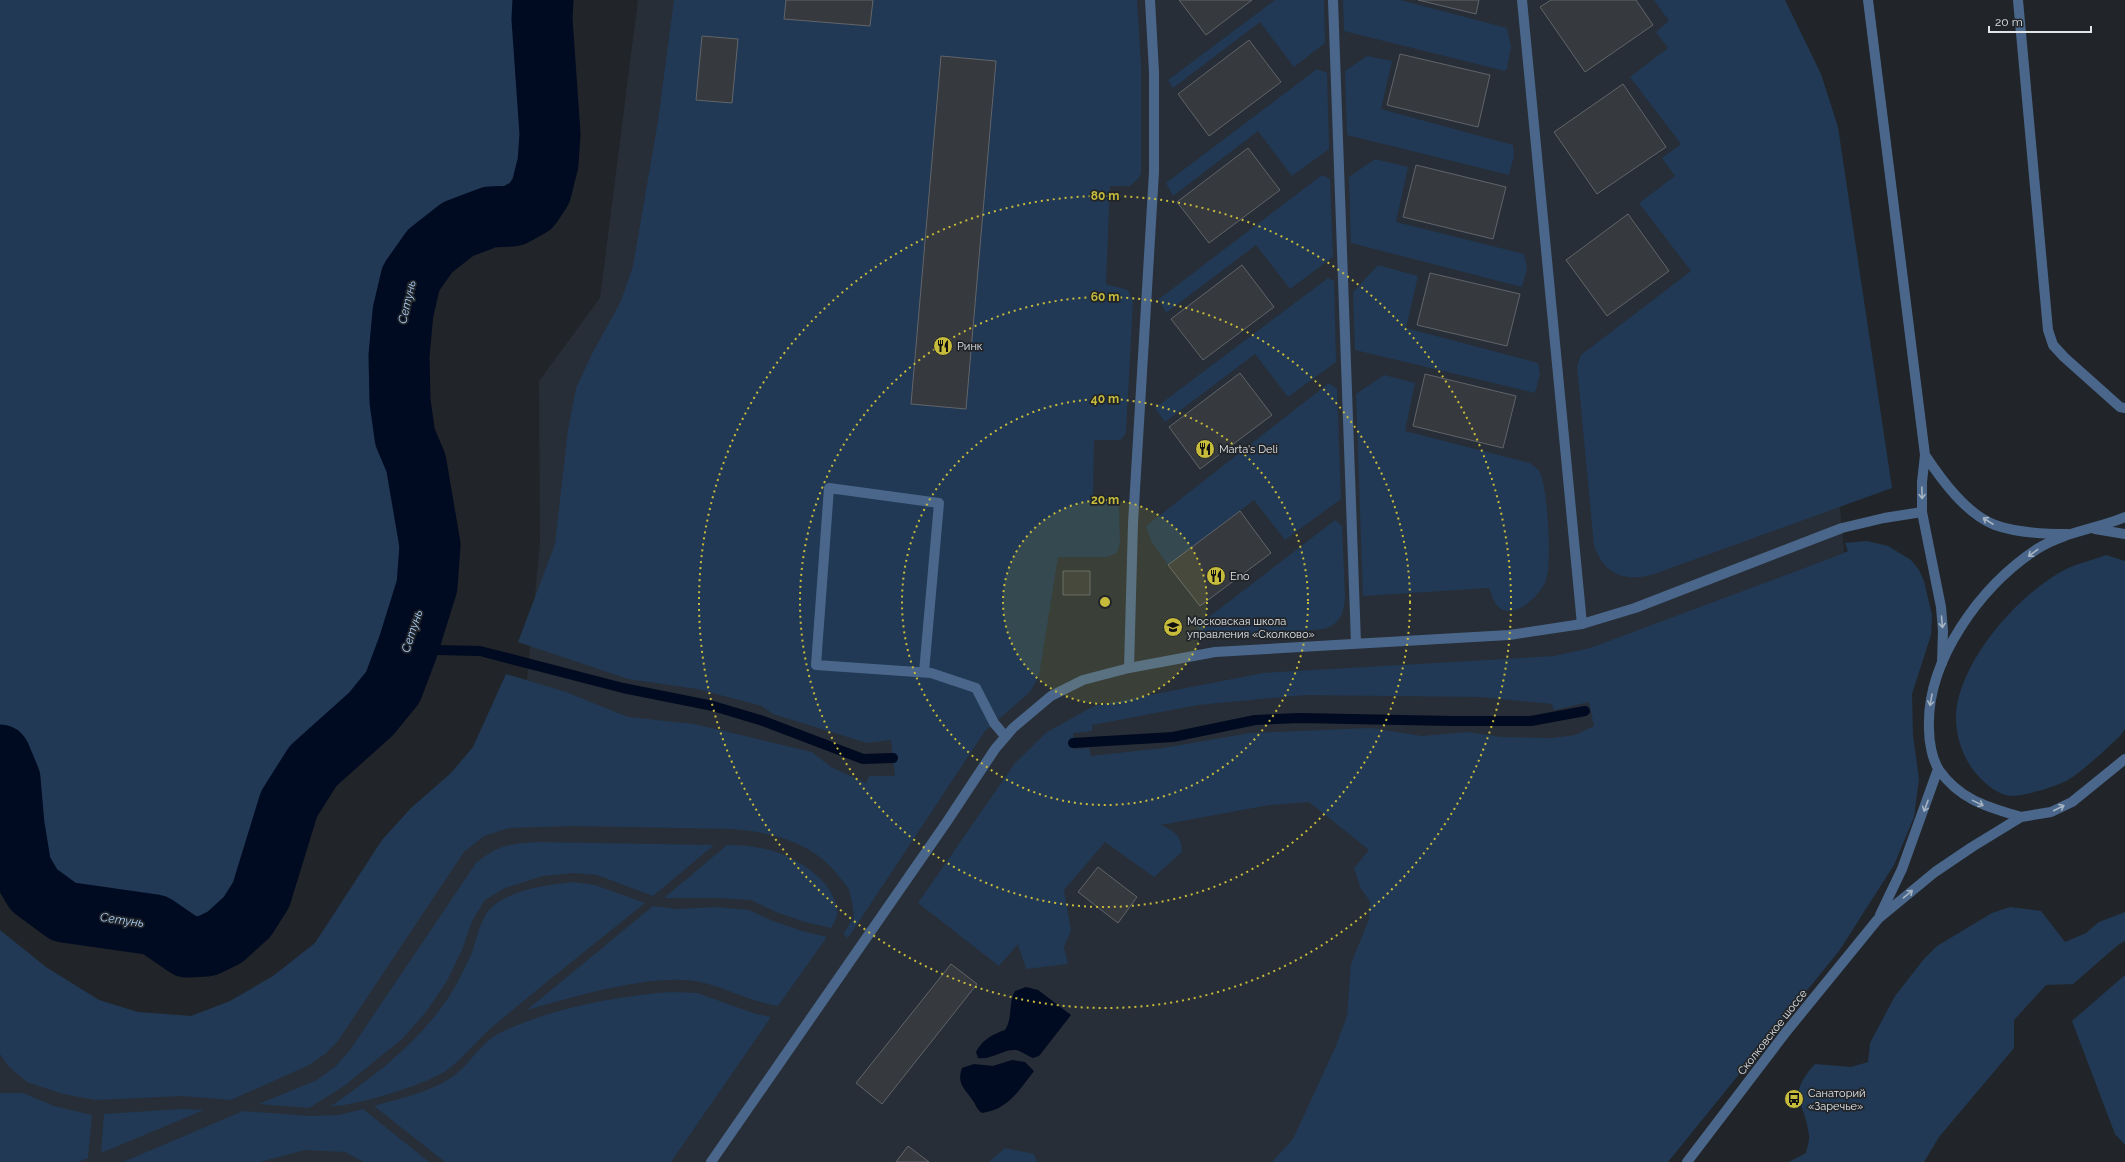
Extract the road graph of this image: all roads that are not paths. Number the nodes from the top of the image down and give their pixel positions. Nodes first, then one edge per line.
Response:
1 (1150, 0) edge
2 (1333, 0) edge
3 (1522, 0) edge
4 (1868, 0) edge
5 (2018, 0) edge
6 (2125, 408) edge
7 (1924, 455) junction
8 (1922, 512) junction
9 (2125, 517) edge
10 (2089, 529) junction
11 (2068, 534) junction
12 (2125, 534) edge
13 (1582, 624) junction
14 (1356, 643) junction
15 (1942, 663) junction
16 (1129, 668) junction
17 (924, 672) junction
18 (1005, 736) junction
19 (2125, 759) edge
20 (1938, 769) junction
21 (2021, 817) junction
22 (1878, 919) junction
23 (711, 1162) edge
24 (1687, 1162) edge

1 - 16 street
2 - 14 street
3 - 13 street
4 - 7 street
5 - 6 street
7 -> 8 street
11 -> 7 street
8 - 13 street
8 -> 15 street
9 - 10 street
10 - 11 street
10 - 12 street
11 -> 15 street
13 - 14 street
14 - 16 street
15 -> 20 street
16 - 18 street
17 - 17 street
17 - 18 street
18 - 23 street
21 -> 19 street
20 -> 21 street
20 -> 22 street
22 -> 21 street
22 - 24 street, Сколковское шоссе

